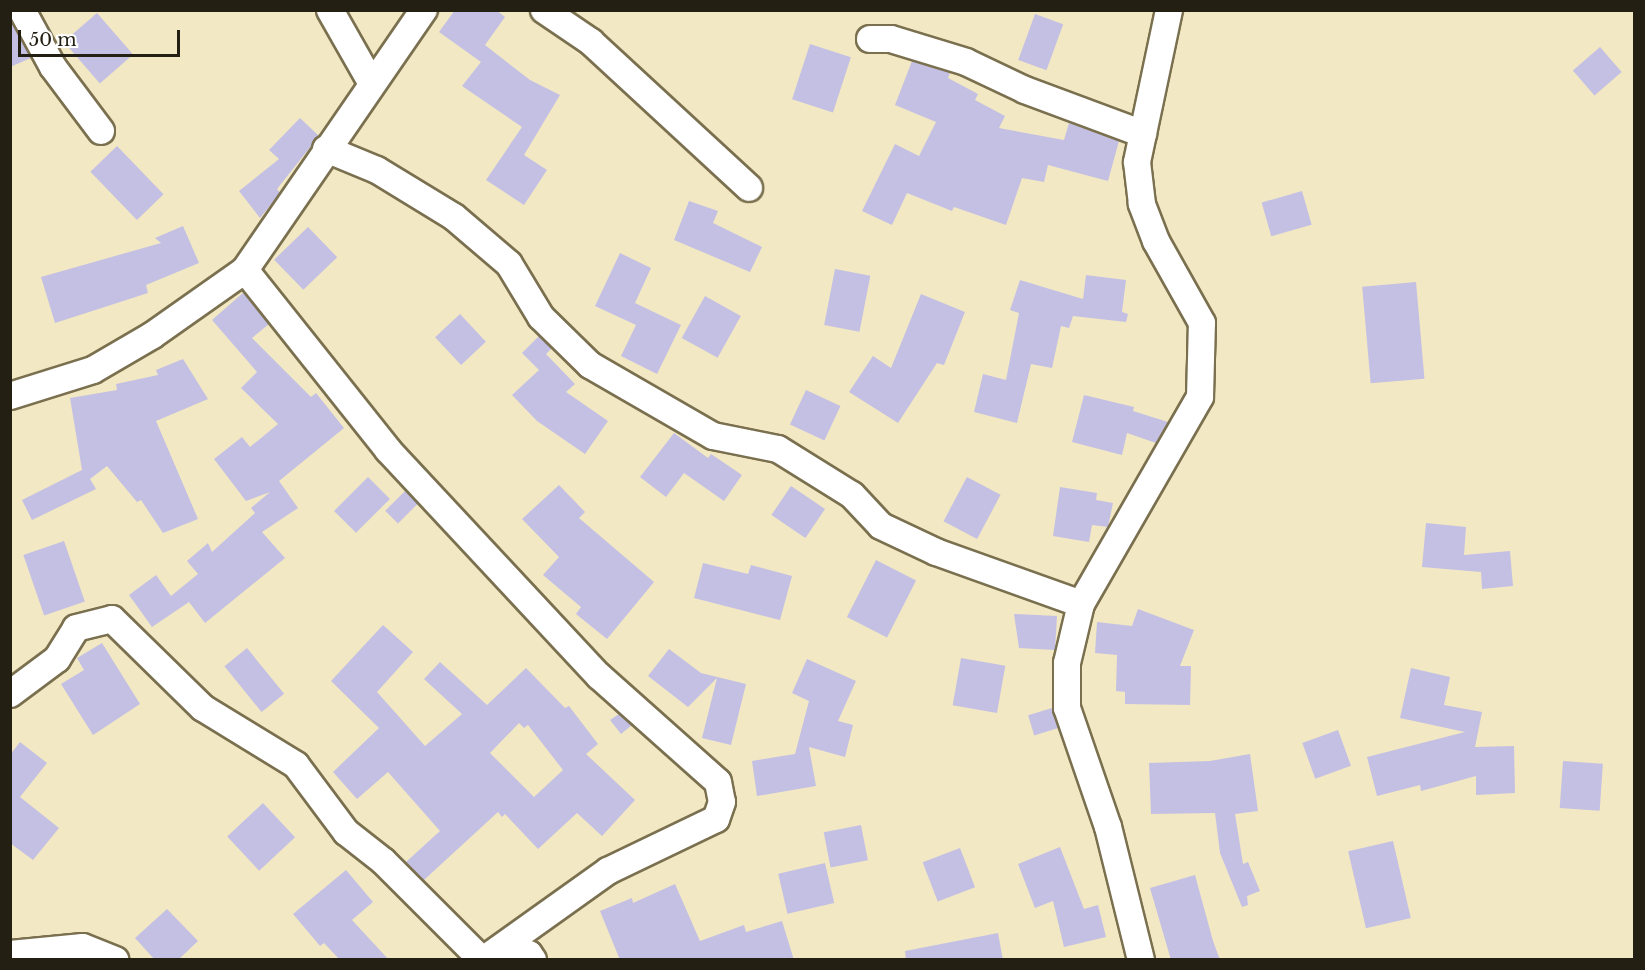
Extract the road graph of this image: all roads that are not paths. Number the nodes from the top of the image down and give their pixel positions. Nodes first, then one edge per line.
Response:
1 (22, 10) edge
2 (330, 10) edge
3 (424, 10) edge
4 (544, 10) edge
5 (1169, 10) edge
6 (870, 39) dead end
7 (372, 84) junction
8 (101, 131) dead end
9 (1143, 134) junction
10 (326, 149) junction
11 (749, 188) dead end
12 (245, 270) junction
13 (10, 396) edge
14 (1081, 604) junction
15 (10, 694) edge
16 (10, 954) edge
17 (116, 960) edge
18 (483, 960) edge
19 (533, 960) edge
20 (1141, 960) edge

1 - 8 street
2 - 7 street
3 - 7 street
4 - 11 street
5 - 9 street
6 - 9 street
7 - 10 street
9 - 14 street
10 - 12 street
10 - 14 street
12 - 13 street
12 - 18 street
14 - 20 street
15 - 18 street
16 - 17 street
18 - 19 street

